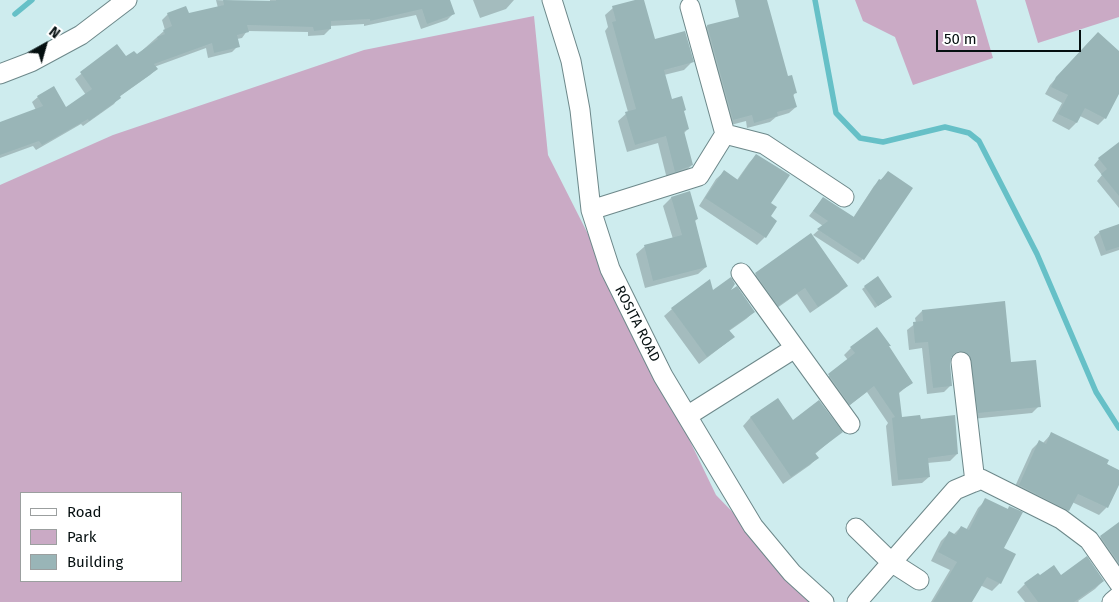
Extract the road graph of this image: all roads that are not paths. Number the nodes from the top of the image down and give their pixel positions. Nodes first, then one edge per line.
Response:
1 (127, 0) edge
2 (552, 0) edge
3 (690, 7) dead end
4 (0, 74) edge
5 (725, 134) junction
6 (844, 196) dead end
7 (591, 210) junction
8 (741, 273) dead end
9 (796, 348) junction
10 (961, 362) dead end
11 (688, 416) junction
12 (850, 424) dead end
13 (975, 482) junction
14 (856, 528) dead end
15 (891, 562) junction
16 (919, 580) dead end
17 (1119, 583) edge
18 (1119, 596) edge
19 (824, 602) edge
20 (857, 602) edge
21 (1112, 602) edge

1 - 4 street
2 - 7 street, ROSITA ROAD
3 - 5 street
5 - 6 street
5 - 7 street
7 - 11 street, ROSITA ROAD
8 - 9 street
9 - 11 street
9 - 12 street
10 - 13 street
11 - 19 street, ROSITA ROAD
13 - 15 street
13 - 17 street
14 - 15 street
15 - 16 street
15 - 20 street
18 - 21 street

